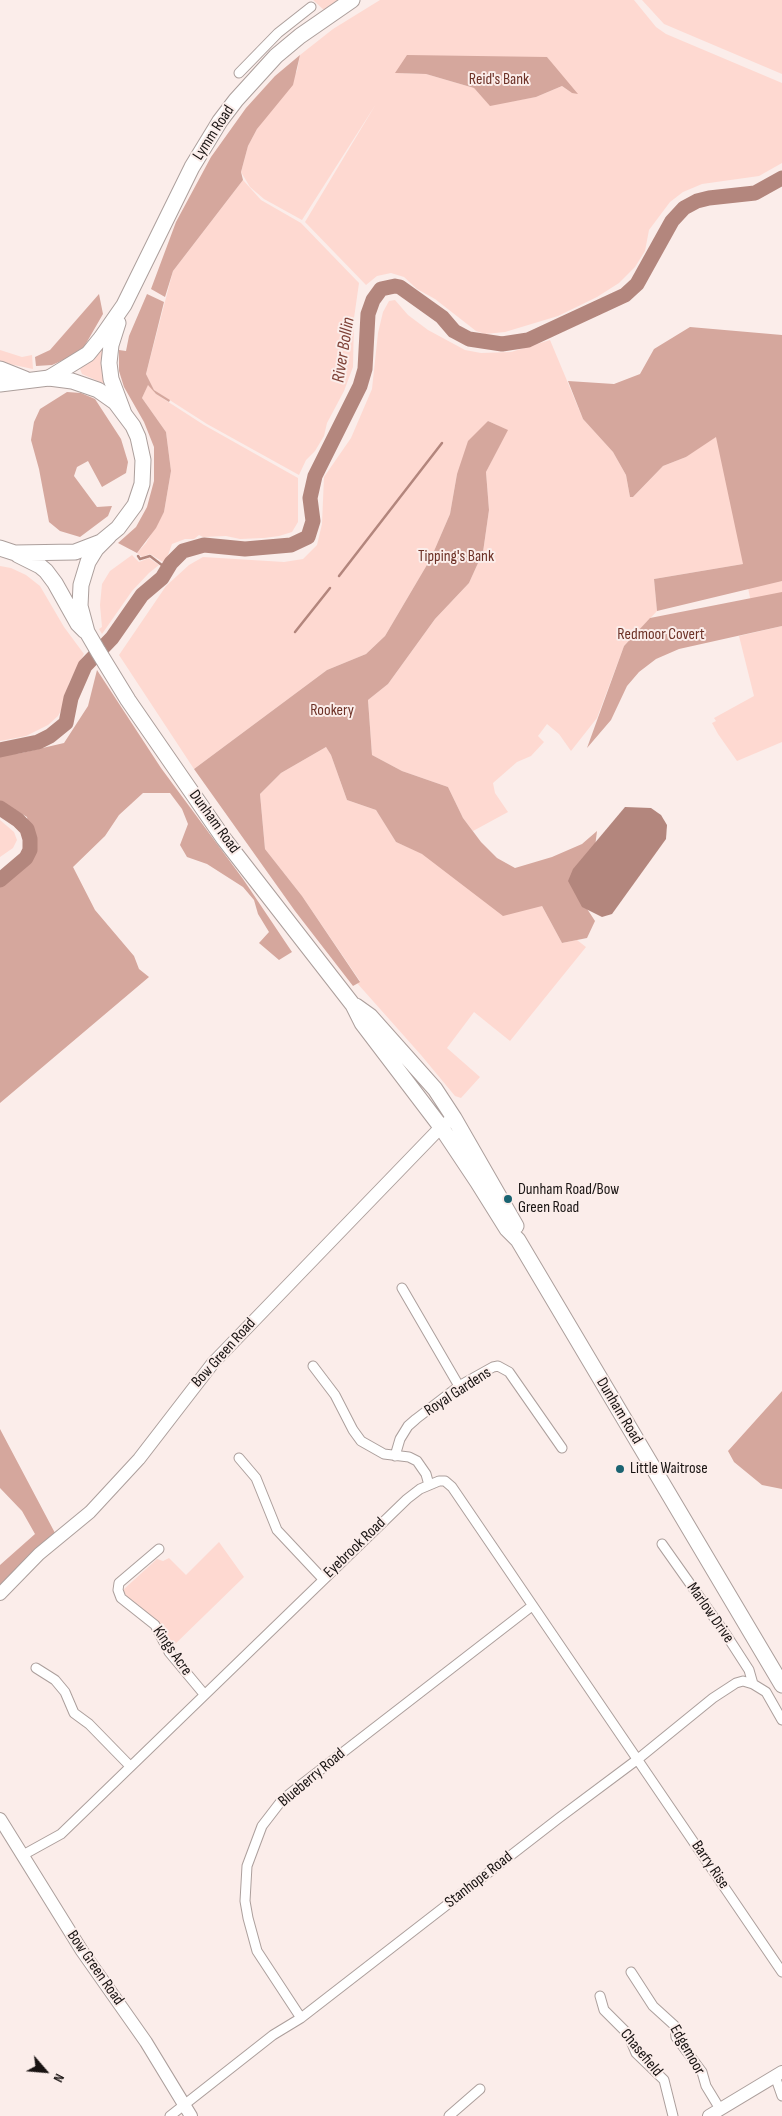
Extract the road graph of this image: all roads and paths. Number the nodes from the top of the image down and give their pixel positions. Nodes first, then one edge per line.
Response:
1 (352, 0) edge
2 (311, 7) dead end
3 (239, 73) dead end
4 (124, 304) junction
5 (0, 369) edge
6 (49, 378) junction
7 (26, 380) junction
8 (0, 384) edge
9 (123, 412) junction
10 (109, 536) junction
11 (0, 548) edge
12 (15, 553) junction
13 (88, 634) junction
14 (353, 1005) junction
15 (454, 1118) junction
16 (441, 1128) junction
17 (518, 1240) junction
18 (402, 1288) dead end
19 (314, 1366) dead end
20 (459, 1386) junction
21 (562, 1448) dead end
22 (395, 1456) junction
23 (239, 1458) dead end
24 (429, 1485) junction
25 (662, 1544) dead end
26 (159, 1549) dead end
27 (323, 1579) junction
28 (0, 1594) edge
29 (532, 1606) junction
30 (36, 1668) dead end
31 (753, 1684) junction
32 (782, 1685) edge
33 (204, 1694) junction
34 (782, 1720) edge
35 (638, 1759) junction
36 (130, 1766) junction
37 (0, 1820) edge
38 (23, 1855) junction
39 (631, 1972) dead end
40 (782, 1972) edge
41 (600, 1996) dead end
42 (301, 2018) junction
43 (778, 2074) edge
44 (480, 2089) dead end
45 (782, 2096) edge
46 (188, 2111) edge
47 (714, 2112) edge
48 (170, 2116) edge
49 (449, 2116) edge
50 (673, 2116) edge

1 - 4 main road, Lymm Road
2 - 3 street
4 - 6 main road, Lymm Road
4 - 9 main road, Lymm Road
5 - 7 main road
6 - 7 main road
6 - 9 main road
7 - 8 main road
9 - 10 main road, Dunham Road
10 - 12 main road
10 - 13 main road, Dunham Road
11 - 12 main road
12 - 13 main road, Dunham Road
13 - 14 main road, Dunham Road
14 - 15 main road, Dunham Road
14 - 16 main road, Dunham Road
15 - 16 main road, Bow Green Road
15 - 17 main road, Dunham Road
16 - 17 main road, Dunham Road
16 - 28 main road, Bow Green Road
17 - 32 main road, Dunham Road
18 - 20 street
19 - 22 street
20 - 21 street, Royal Gardens
20 - 22 street, Royal Gardens
22 - 24 street
23 - 27 street
24 - 27 street, Eyebrook Road
24 - 29 street
25 - 31 street, Marlow Drive
26 - 33 street, Kings Acre
27 - 33 street, Eyebrook Road
29 - 35 street
29 - 42 street, Blueberry Road
30 - 36 street
31 - 34 street
31 - 35 street, Stanhope Road
33 - 36 street, Eyebrook Road
35 - 40 street, Barry Rise
35 - 42 street, Stanhope Road
36 - 38 street, Eyebrook Road
37 - 38 main road, Bow Green Road
38 - 46 main road, Bow Green Road
39 - 47 street, Edgemoor
41 - 50 street, Chasefield
42 - 46 street, Stanhope Road
43 - 45 street
43 - 47 main road
44 - 49 street
46 - 48 street, Stanhope Road

